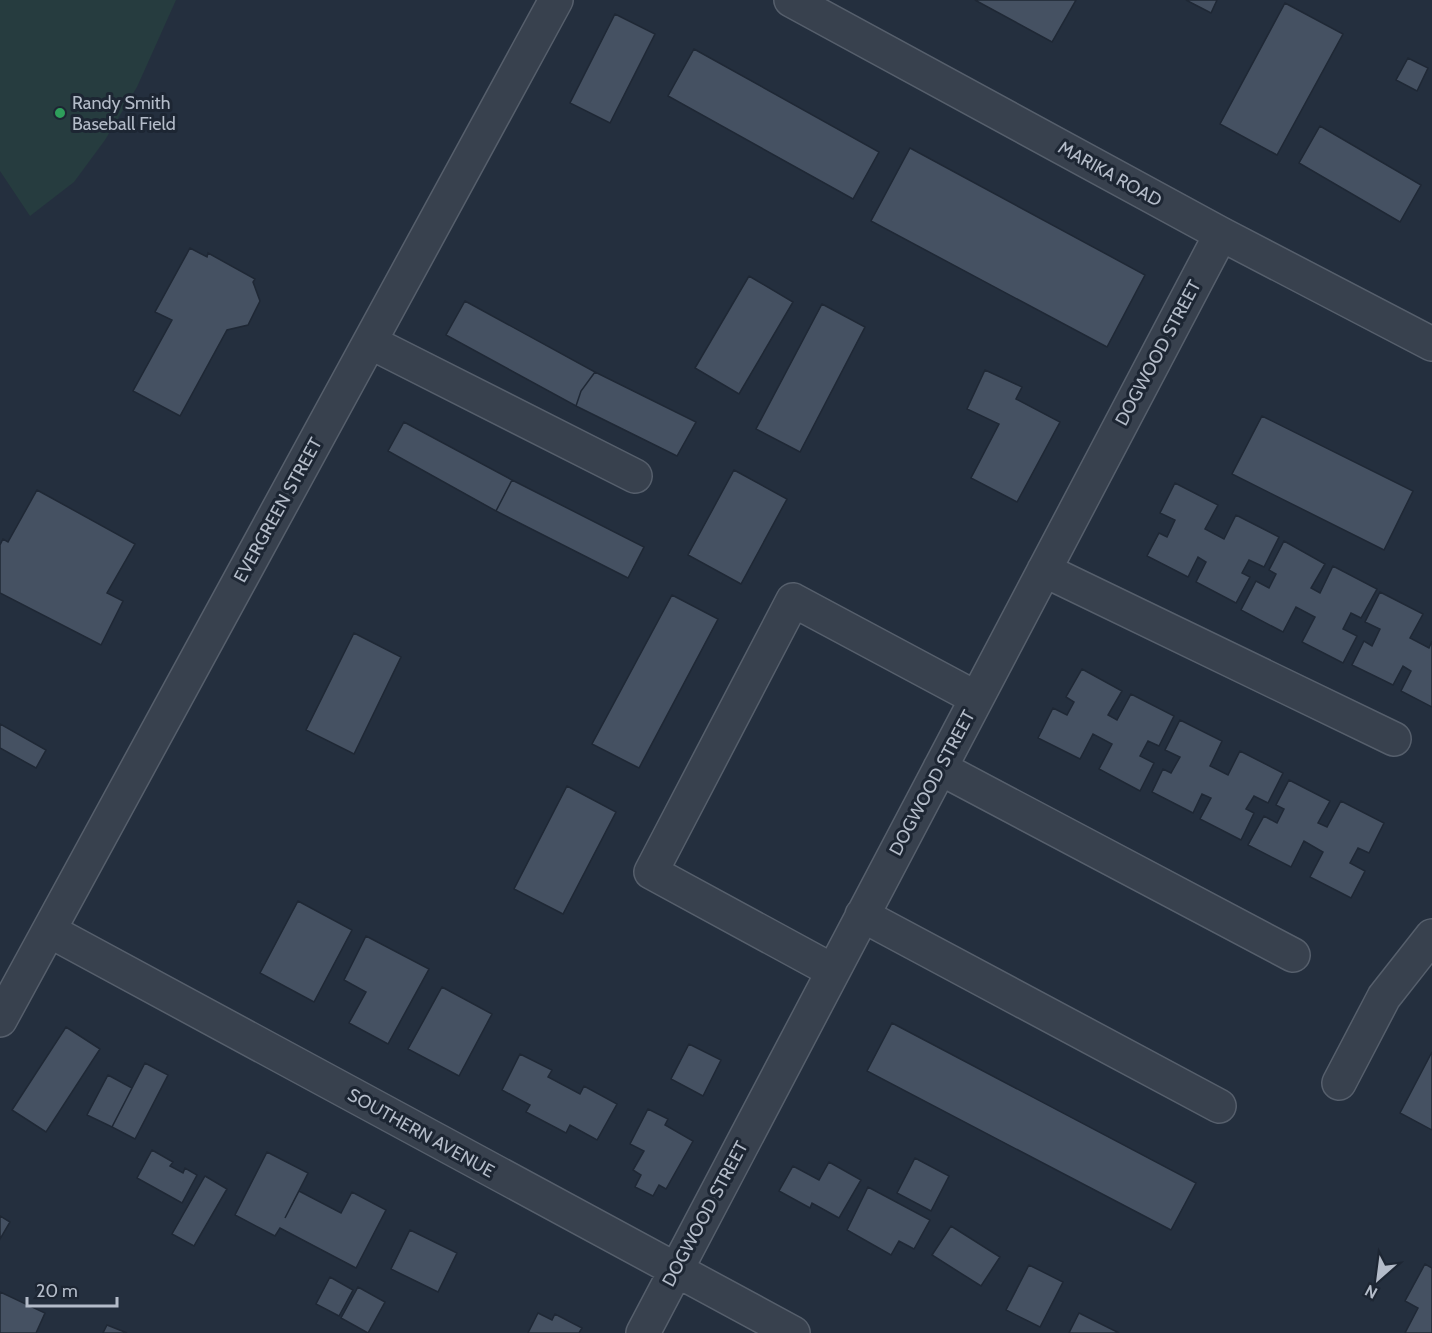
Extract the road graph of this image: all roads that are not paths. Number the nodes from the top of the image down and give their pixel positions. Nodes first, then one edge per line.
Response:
1 (556, 0) edge
2 (791, 0) edge
3 (1221, 234) junction
4 (370, 342) junction
5 (1432, 344) edge
6 (635, 476) dead end
7 (1044, 570) junction
8 (976, 698) junction
9 (1394, 739) dead end
10 (940, 768) junction
11 (862, 915) junction
12 (50, 931) junction
13 (1432, 936) edge
14 (1293, 955) dead end
15 (833, 971) junction
16 (0, 1020) edge
17 (1339, 1083) dead end
18 (1219, 1106) dead end
19 (675, 1271) junction
20 (643, 1333) edge
21 (793, 1333) edge

1 - 4 street, EVERGREEN STREET
2 - 3 street, MARIKA ROAD
3 - 5 street, MARIKA ROAD
3 - 7 street, DOGWOOD STREET
4 - 6 street
4 - 12 street, EVERGREEN STREET
7 - 8 street, DOGWOOD STREET
7 - 9 street
8 - 10 street, DOGWOOD STREET
8 - 15 street
10 - 11 street, DOGWOOD STREET
10 - 14 street
11 - 15 street, DOGWOOD STREET
11 - 18 street
12 - 16 street, EVERGREEN STREET
12 - 19 street, SOUTHERN AVENUE
13 - 17 street
15 - 19 street, DOGWOOD STREET
19 - 20 street, DOGWOOD STREET
19 - 21 street, SOUTHERN AVENUE

